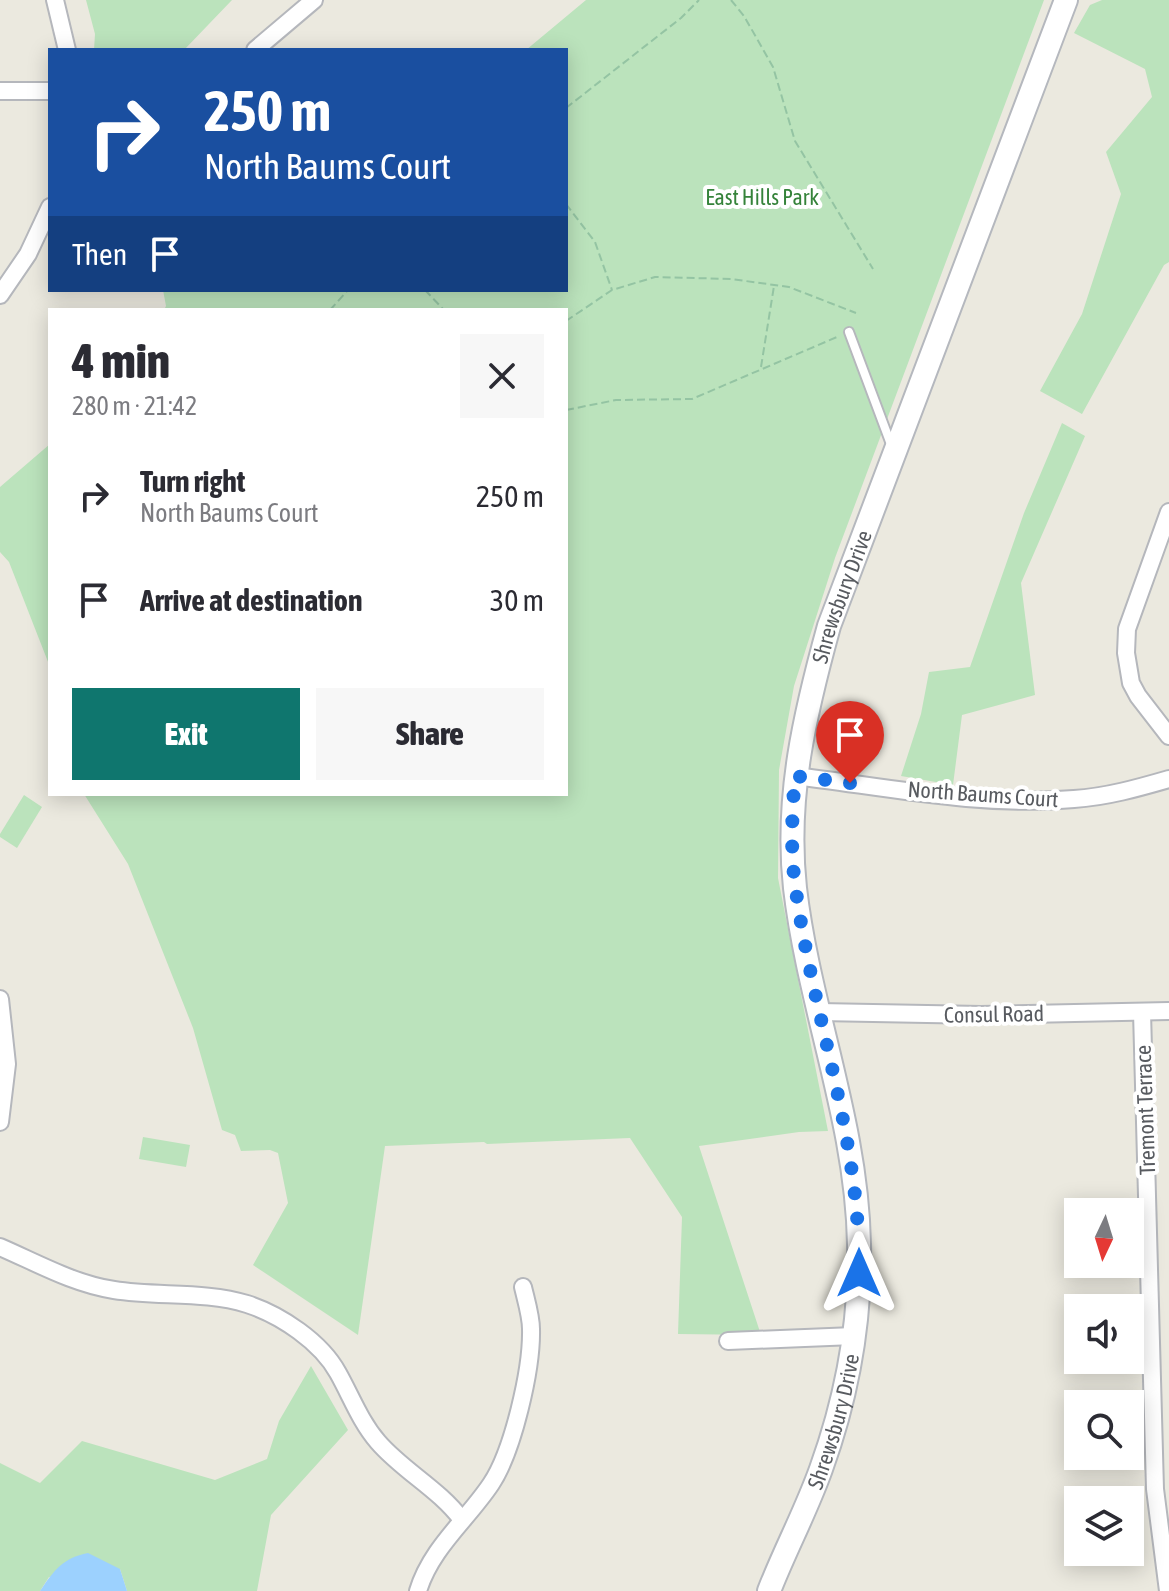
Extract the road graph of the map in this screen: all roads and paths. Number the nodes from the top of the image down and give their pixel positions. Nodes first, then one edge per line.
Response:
1 (55, 0) edge
2 (314, 0) edge
3 (699, 0) edge
4 (731, 0) edge
5 (1066, 0) edge
6 (67, 48) edge
7 (257, 48) edge
8 (0, 91) edge
9 (48, 91) edge
10 (568, 106) edge
11 (568, 207) edge
12 (48, 211) edge
13 (873, 269) dead end
14 (774, 285) junction
15 (612, 290) junction
16 (346, 292) edge
17 (427, 292) edge
18 (0, 295) edge
19 (332, 308) edge
20 (442, 308) edge
21 (856, 313) dead end
22 (568, 320) edge
23 (849, 332) joint
24 (761, 368) junction
25 (568, 410) edge
26 (895, 456) junction
27 (1169, 512) edge
28 (1169, 736) edge
29 (795, 776) junction
30 (1169, 779) edge
31 (0, 999) edge
32 (1169, 1011) edge
33 (819, 1012) junction
34 (1142, 1012) junction
35 (0, 1122) edge
36 (0, 1247) edge
37 (523, 1287) dead end
38 (854, 1336) junction
39 (728, 1341) dead end
40 (462, 1520) junction
41 (418, 1591) edge
42 (769, 1591) edge
43 (1168, 1591) edge

1 - 6 street
2 - 7 street
3 - 10 path
4 - 13 path
5 - 26 main road, Shrewsbury Drive
8 - 9 street
11 - 15 path
12 - 18 street
14 - 15 path
14 - 21 path
14 - 24 path
15 - 22 path
16 - 19 path
17 - 20 path
23 - 24 path
23 - 26 lane
24 - 25 path
26 - 29 main road, Shrewsbury Drive
27 - 28 street
29 - 30 street, North Baums Court
29 - 33 main road, Shrewsbury Drive
31 - 35 street
32 - 34 street, Consul Road
33 - 34 street, Consul Road
33 - 38 main road, Shrewsbury Drive
34 - 43 street, Tremont Terrace
36 - 40 street
37 - 40 street
38 - 39 street
38 - 42 main road, Shrewsbury Drive
40 - 41 street

